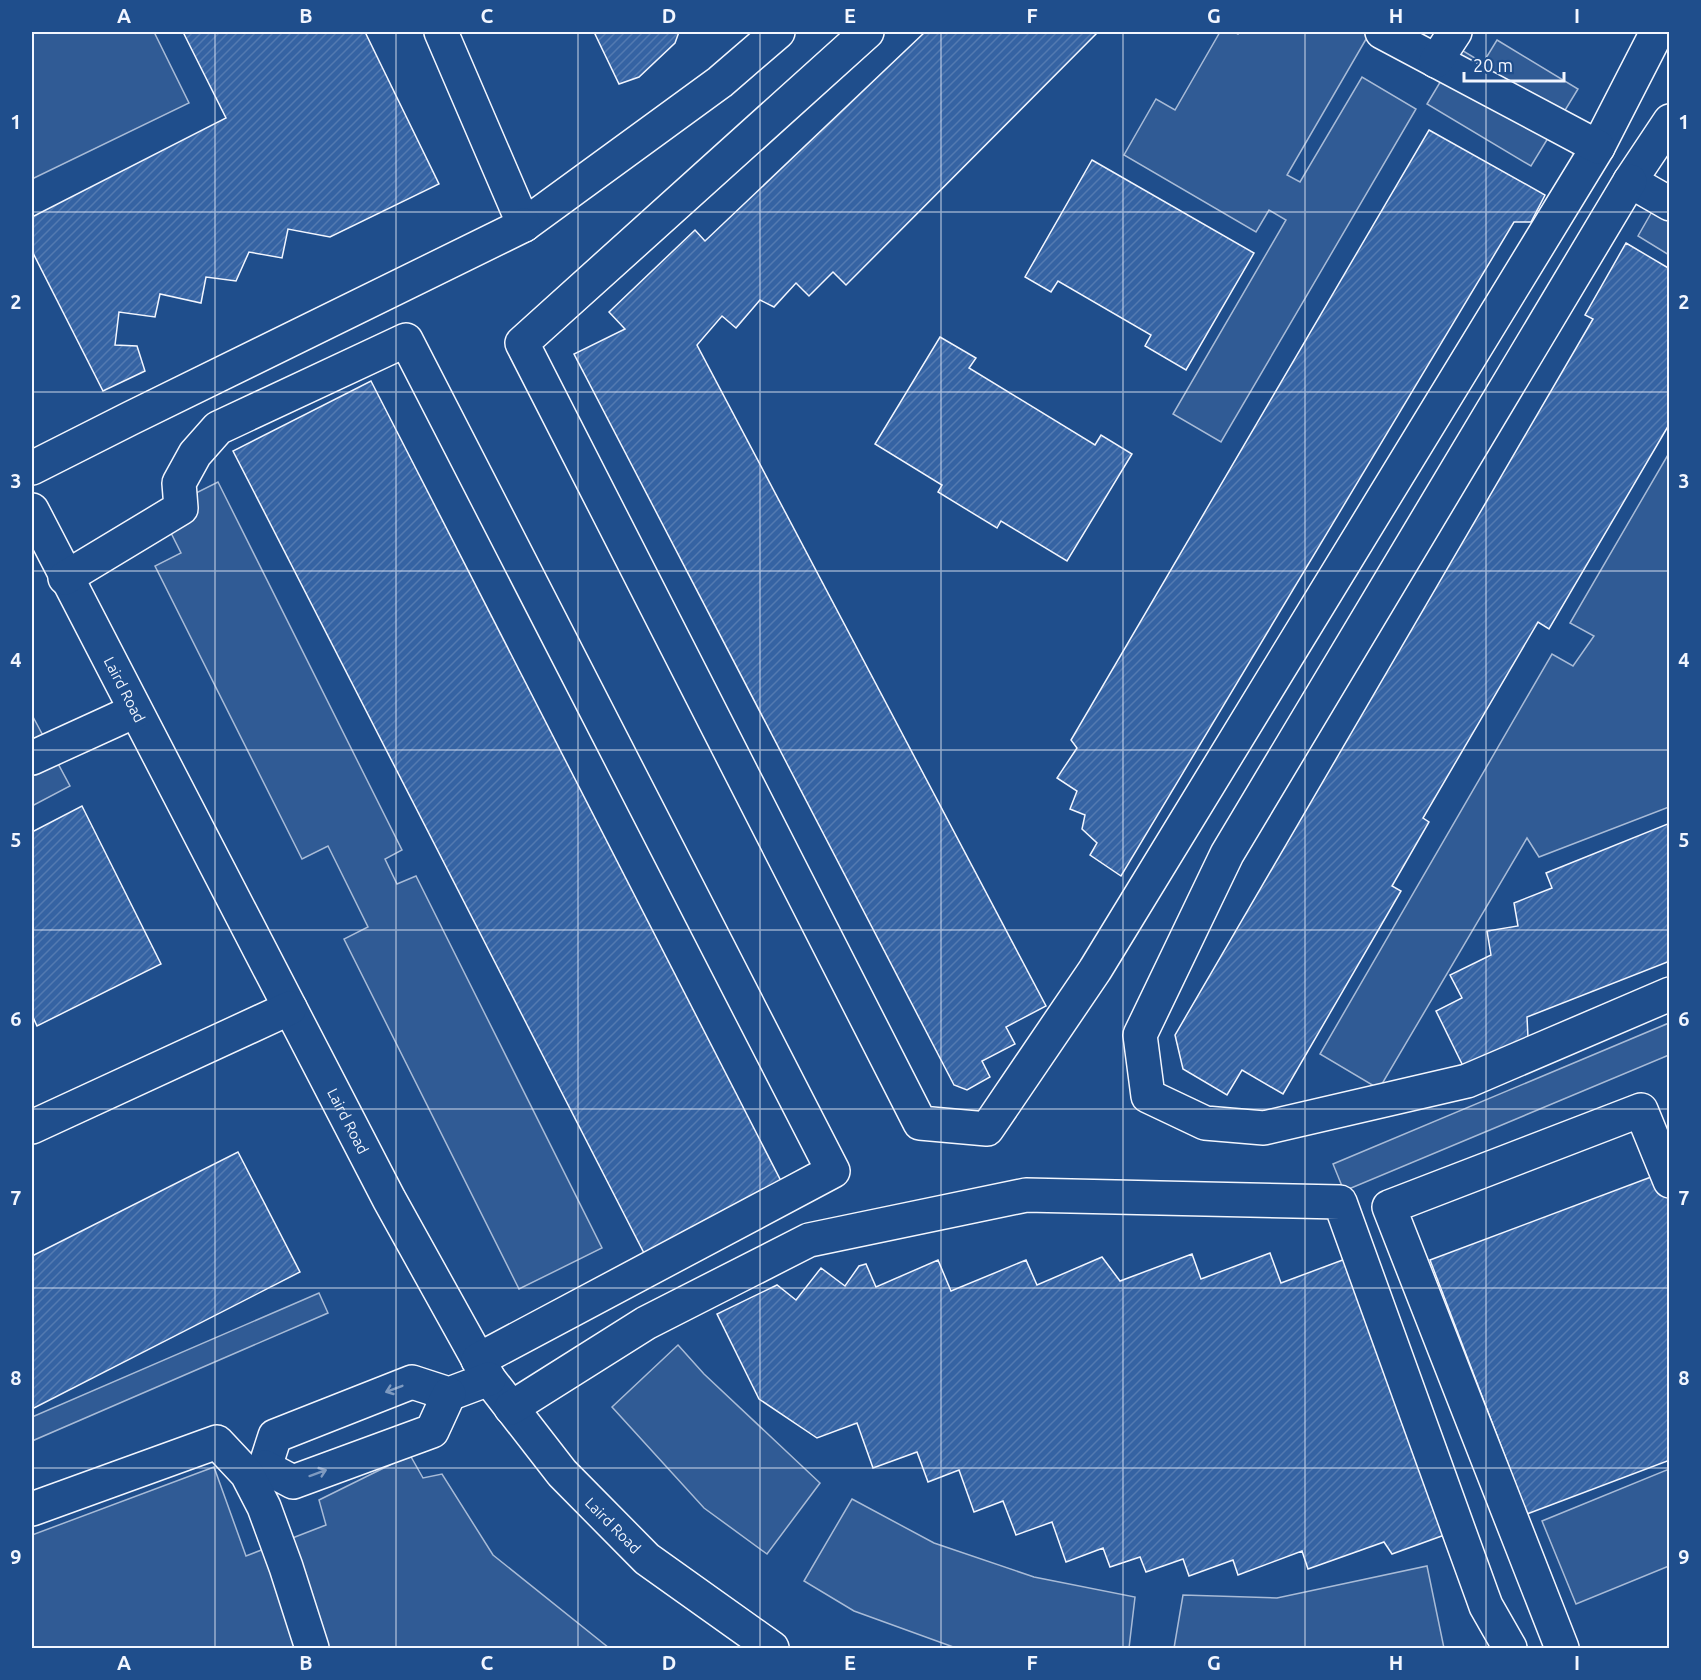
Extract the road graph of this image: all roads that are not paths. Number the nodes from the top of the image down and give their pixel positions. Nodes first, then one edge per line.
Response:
1 (441, 32) edge
2 (778, 32) edge
3 (867, 32) edge
4 (1382, 32) edge
5 (1455, 32) edge
6 (1657, 32) edge
7 (1436, 61) junction
8 (1670, 122) edge
9 (1598, 147) junction
10 (1630, 181) junction
11 (1670, 204) edge
12 (524, 225) junction
13 (32, 468) edge
14 (32, 510) edge
15 (65, 578) junction
16 (135, 711) junction
17 (32, 758) edge
18 (1670, 994) edge
19 (290, 1008) junction
20 (32, 1127) edge
21 (1670, 1181) edge
22 (483, 1369) junction
23 (449, 1394) junction
24 (511, 1408) junction
25 (256, 1470) junction
26 (32, 1509) edge
27 (312, 1648) edge
28 (772, 1648) edge
29 (1510, 1648) edge
30 (1562, 1648) edge

1 - 12 street
2 - 12 street
3 - 9 street
4 - 7 street
5 - 7 street
6 - 9 street
7 - 9 street
8 - 10 street
10 - 11 street
10 - 18 street
12 - 13 street
14 - 15 street, Laird Road
15 - 16 street, Laird Road
15 - 22 street
16 - 17 street
16 - 19 street, Laird Road
19 - 20 street
19 - 22 street, Laird Road
21 - 30 street
22 - 23 street
22 - 24 street, Laird Road
23 -> 25 street
25 -> 23 street
24 - 28 street, Laird Road
24 - 29 street
25 - 26 street
25 - 27 street

